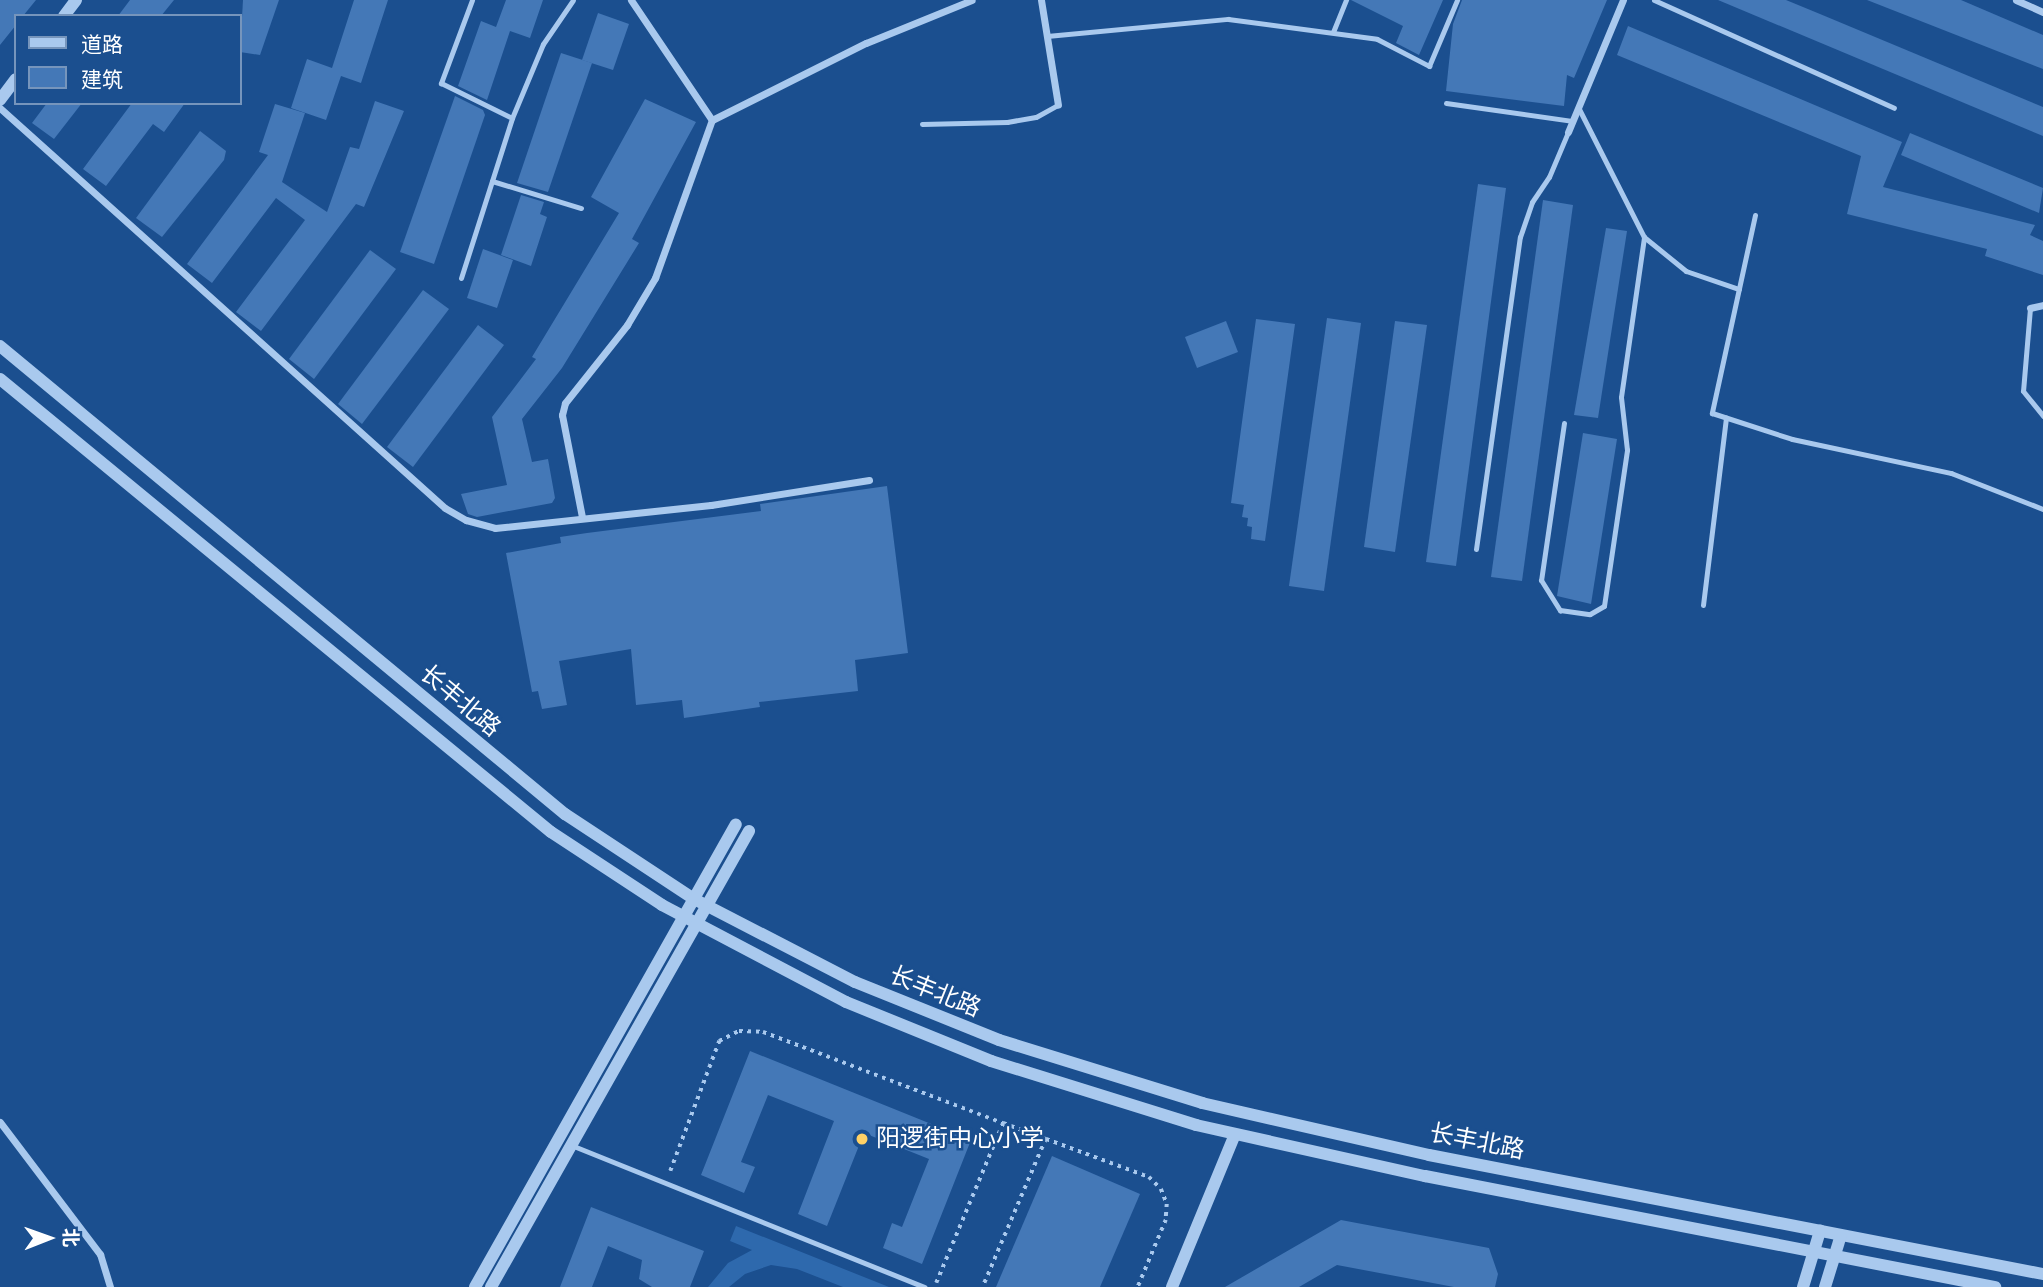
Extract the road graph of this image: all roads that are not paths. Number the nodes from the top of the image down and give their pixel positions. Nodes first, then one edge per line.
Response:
1 (472, 0) edge
2 (573, 0) edge
3 (631, 0) edge
4 (972, 0) edge
5 (1041, 0) edge
6 (1346, 0) edge
7 (1457, 0) edge
8 (1623, 0) edge
9 (1654, 0) edge
10 (2016, 0) edge
11 (2043, 12) edge
12 (1333, 32) junction
13 (1046, 36) junction
14 (14, 82) edge
15 (0, 100) edge
16 (1446, 103) dead end
17 (1058, 105) joint
18 (1578, 107) junction
19 (0, 108) edge
20 (1894, 108) dead end
21 (512, 118) junction
22 (712, 120) junction
23 (1572, 121) junction
24 (922, 124) dead end
25 (1568, 132) joint
26 (492, 181) junction
27 (581, 208) dead end
28 (1755, 215) dead end
29 (1644, 237) junction
30 (461, 278) dead end
31 (1739, 289) junction
32 (2043, 305) edge
33 (2030, 308) joint
34 (0, 346) edge
35 (0, 379) edge
36 (1726, 416) junction
37 (2043, 416) edge
38 (1564, 424) dead end
39 (869, 480) dead end
40 (2043, 509) edge
41 (582, 517) junction
42 (1476, 549) dead end
43 (1703, 605) dead end
44 (736, 824) dead end
45 (749, 831) dead end
46 (694, 898) junction
47 (707, 906) junction
48 (684, 917) junction
49 (696, 925) junction
50 (0, 1122) edge
51 (1235, 1134) junction
52 (571, 1145) junction
53 (1820, 1231) junction
54 (1841, 1235) junction
55 (1814, 1252) junction
56 (1835, 1256) junction
57 (2043, 1274) edge
58 (110, 1287) edge
59 (475, 1287) edge
60 (491, 1287) edge
61 (925, 1287) edge
62 (1172, 1287) edge
63 (1803, 1287) edge
64 (1825, 1287) edge
65 (1996, 1287) edge

1 - 21 lane
2 - 21 lane
3 - 22 street
4 - 22 street
5 - 13 street
6 - 12 lane
7 - 12 lane
8 - 18 street
9 - 20 lane
10 - 11 street
12 - 13 lane
13 - 17 street
14 - 15 street
16 - 23 lane
17 - 24 lane
18 - 23 street
18 - 29 lane
19 - 41 street
21 - 26 lane
22 - 41 street
23 - 25 street
25 - 42 lane
26 - 27 lane
26 - 30 lane
28 - 31 lane
29 - 31 lane
29 - 38 lane
31 - 36 lane
32 - 33 street
33 - 37 lane
34 - 46 street, 长丰北路
35 - 48 street, 长丰北路
36 - 40 lane
36 - 43 lane
39 - 41 street
44 - 46 street
45 - 47 street
46 - 47 street, 长丰北路
46 - 48 street
47 - 49 street
47 - 53 street, 长丰北路
48 - 49 street, 长丰北路
48 - 59 street
49 - 51 street, 长丰北路
49 - 52 street
50 - 58 street
51 - 55 street, 长丰北路
51 - 62 street
52 - 60 street
52 - 61 lane
53 - 54 street, 长丰北路
53 - 55 street
54 - 56 street
54 - 57 street, 长丰北路
55 - 56 street, 长丰北路
55 - 63 street
56 - 64 street
56 - 65 street, 长丰北路

